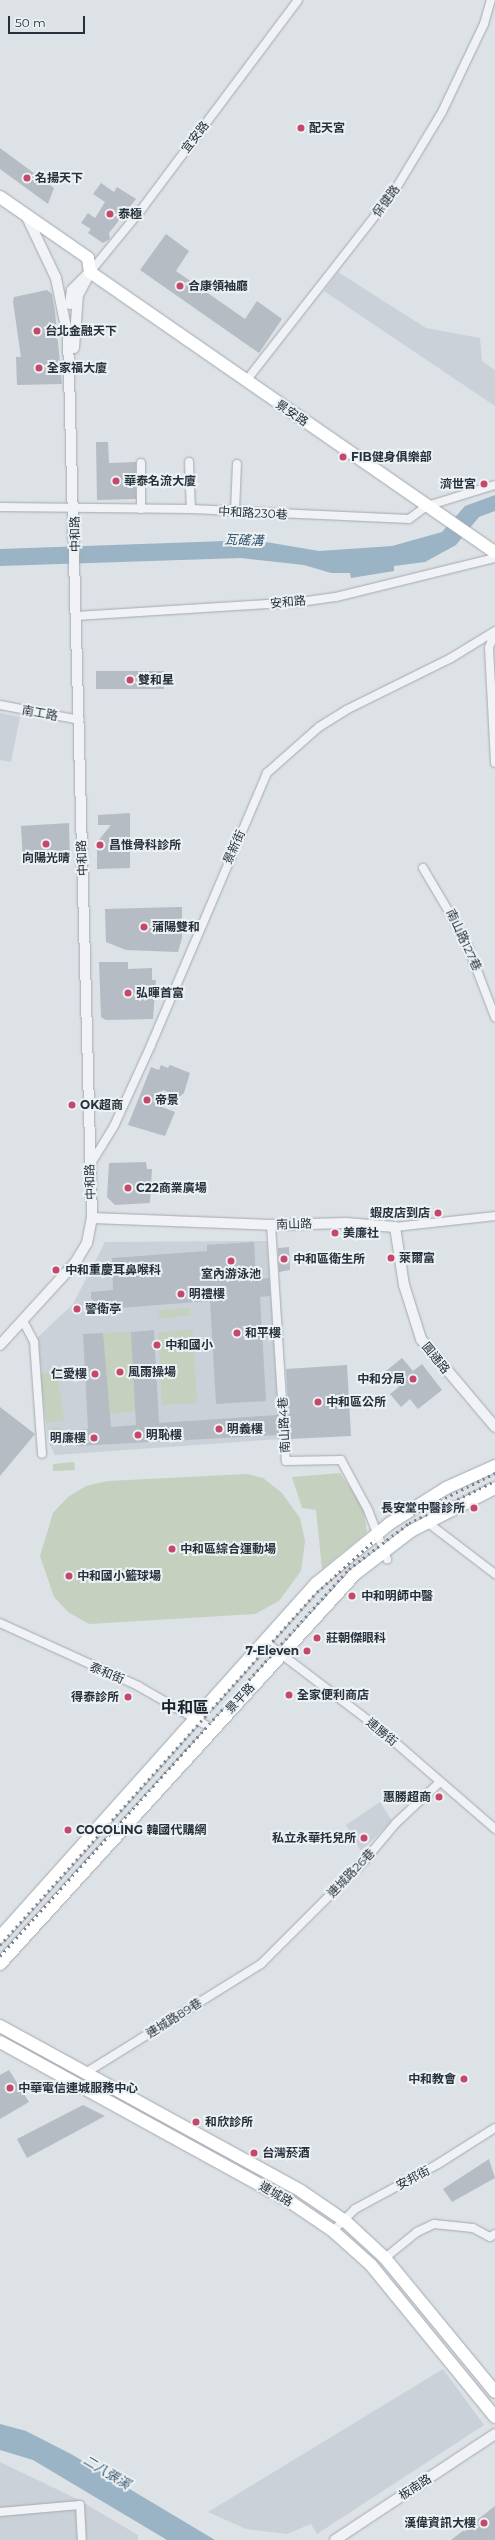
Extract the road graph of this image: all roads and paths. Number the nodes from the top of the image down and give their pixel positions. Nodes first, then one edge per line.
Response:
1 (298, 0) edge
2 (491, 0) edge
3 (0, 197) edge
4 (26, 214) junction
5 (90, 272) junction
6 (68, 338) junction
7 (246, 381) junction
8 (70, 388) junction
9 (189, 462) dead end
10 (141, 463) dead end
11 (237, 464) dead end
12 (495, 485) edge
13 (427, 506) junction
14 (0, 507) edge
15 (75, 508) junction
16 (142, 509) junction
17 (191, 509) junction
18 (235, 512) junction
19 (495, 552) edge
20 (495, 558) edge
21 (76, 616) junction
22 (495, 631) edge
23 (0, 706) edge
24 (80, 720) junction
25 (495, 763) edge
26 (423, 868) dead end
27 (492, 995) edge
28 (495, 1017) edge
29 (89, 1166) junction
30 (495, 1216) edge
31 (92, 1218) junction
32 (271, 1225) junction
33 (395, 1227) junction
34 (24, 1321) junction
35 (0, 1346) edge
36 (495, 1427) edge
37 (42, 1454) dead end
38 (495, 1466) edge
39 (495, 1488) edge
40 (427, 1522) junction
41 (376, 1533) junction
42 (385, 1555) junction
43 (495, 1574) edge
44 (0, 1623) edge
45 (264, 1642) junction
46 (280, 1654) junction
47 (196, 1717) junction
48 (211, 1728) junction
49 (440, 1782) junction
50 (495, 1830) edge
51 (0, 1937) edge
52 (0, 1964) edge
53 (261, 1964) joint
54 (0, 2026) edge
55 (0, 2042) edge
56 (88, 2072) junction
57 (495, 2128) edge
58 (345, 2221) junction
59 (333, 2231) junction
60 (495, 2234) edge
61 (385, 2258) junction
62 (495, 2392) edge
63 (495, 2417) edge
64 (495, 2434) edge
65 (0, 2512) edge
66 (82, 2540) edge
67 (335, 2540) edge

1 - 5 street, 宜安路
2 - 7 street, 保健路
3 - 4 main road
4 - 5 main road
4 - 6 street, 中和路
5 - 6 street, 中和路
5 - 7 main road, 景安路
5 - 8 street
6 - 8 street, 中和路
7 - 13 main road, 景安路
8 - 15 street, 中和路
9 - 17 street
10 - 16 street
11 - 18 street
12 - 13 street, 中和路230巷
13 - 18 street, 中和路230巷
13 - 19 main road, 景安路
14 - 15 street, 中和路230巷
15 - 16 street, 中和路230巷
15 - 21 street, 中和路
16 - 17 street, 中和路230巷
17 - 18 street, 中和路230巷
20 - 21 street, 安和路
21 - 24 street, 中和路
22 - 25 street
22 - 29 street, 景新街
23 - 24 street, 南工路
24 - 29 street, 中和路
26 - 27 street, 南山路127巷
27 - 28 street, 南山路127巷
29 - 31 street, 中和路
30 - 33 street, 南山路
31 - 32 street, 南山路
31 - 34 street, 中和路
32 - 33 street, 南山路
32 - 41 street, 南山路4巷
33 - 36 street, 圓通路
34 - 35 street, 中和路
34 - 37 street
38 - 41 main road, 景平路
39 - 40 main road, 景平路
40 - 42 main road, 景平路
40 - 43 street
41 - 42 street, 南山路4巷
41 - 45 main road, 景平路
42 - 46 main road, 景平路
44 - 47 street, 泰和街
45 - 46 street, 連勝街
45 - 47 main road, 景平路
46 - 48 main road, 景平路
46 - 49 street, 連勝街
47 - 48 street, 泰和街
47 - 51 main road, 景平路
48 - 52 main road, 景平路
49 - 50 street, 連勝街
49 - 53 street, 連城路26巷
53 - 56 street, 連城路89巷
54 - 56 main road, 連城路
55 - 59 main road, 連城路
56 - 58 main road, 連城路
57 - 58 street, 安邦街
58 - 59 street, 安邦街
58 - 61 main road, 連城路
59 - 63 main road, 連城路
60 - 61 street
61 - 62 main road, 連城路
64 - 67 street, 板南路
65 - 66 street

